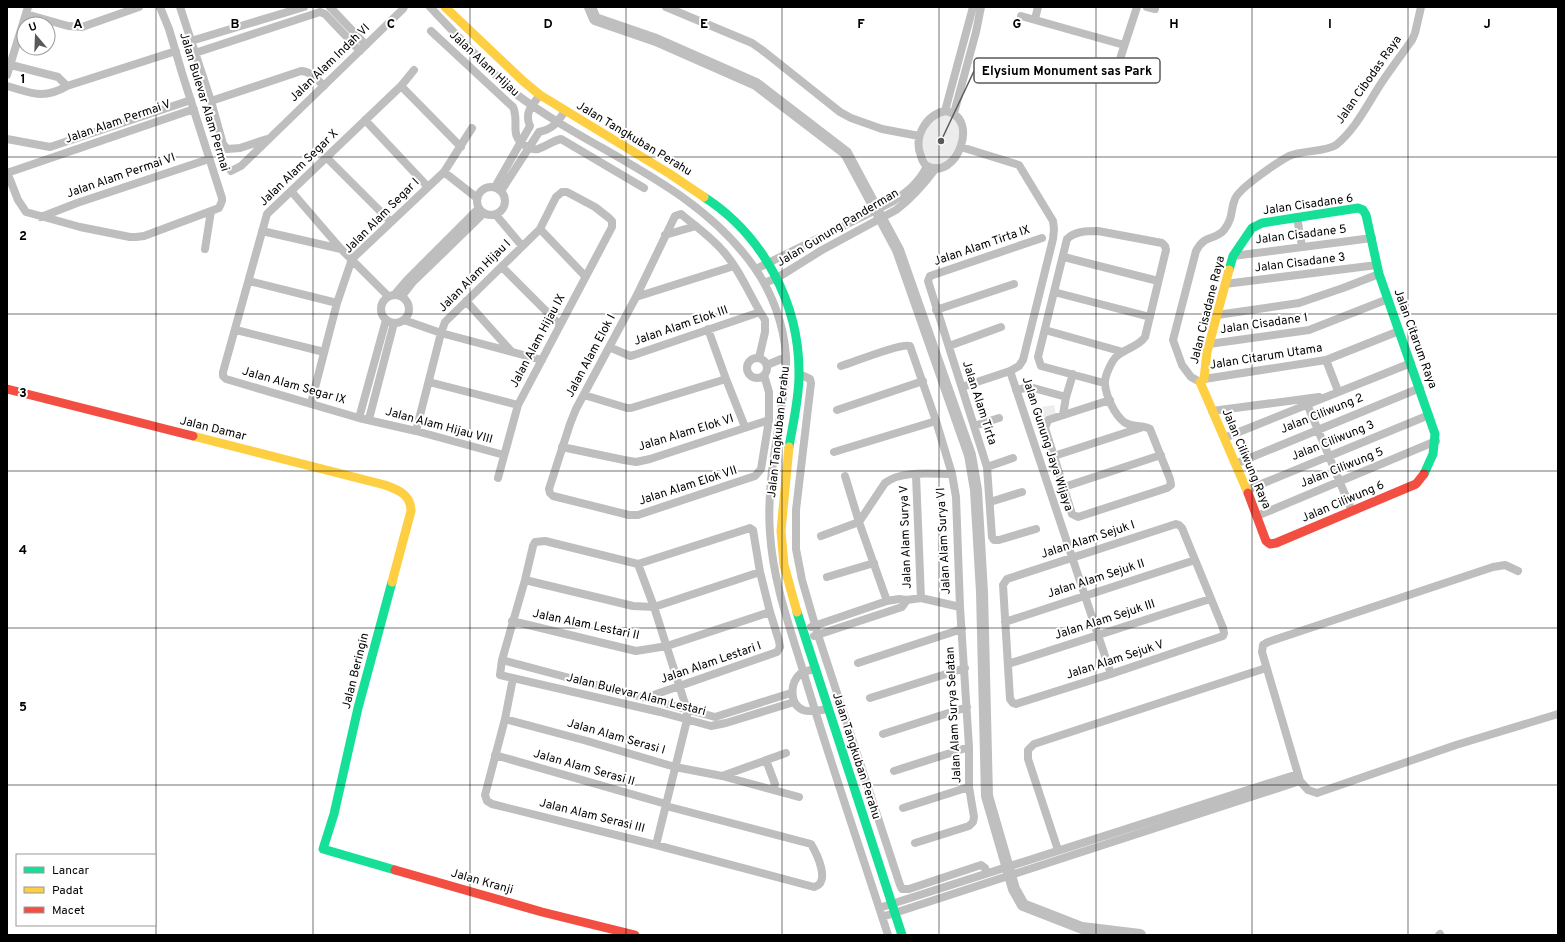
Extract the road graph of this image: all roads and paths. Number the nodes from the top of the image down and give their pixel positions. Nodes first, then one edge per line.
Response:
1 (139, 7) edge
2 (160, 7) edge
3 (180, 7) edge
4 (304, 7) edge
5 (330, 7) edge
6 (404, 7) edge
7 (430, 7) edge
8 (445, 7) edge
9 (666, 7) edge
10 (973, 7) edge
11 (981, 7) edge
12 (1038, 7) edge
13 (1136, 7) edge
14 (1146, 7) edge
15 (1421, 7) edge
16 (1155, 9) dead end
17 (27, 10) edge
18 (321, 10) edge
19 (1021, 16) dead end
20 (1035, 19) junction
21 (431, 31) dead end
22 (191, 41) junction
23 (1124, 45) junction
24 (363, 48) junction
25 (176, 51) junction
26 (195, 53) junction
27 (1120, 59) dead end
28 (11, 65) junction
29 (414, 70) dead end
30 (7, 75) edge
31 (7, 86) edge
32 (67, 86) junction
33 (324, 86) junction
34 (401, 86) junction
35 (540, 94) junction
36 (191, 100) junction
37 (211, 101) junction
38 (532, 105) junction
39 (194, 108) junction
40 (565, 111) junction
41 (949, 112) junction
42 (365, 120) junction
43 (558, 122) junction
44 (530, 126) junction
45 (472, 128) dead end
46 (539, 132) junction
47 (272, 136) junction
48 (919, 136) junction
49 (7, 139) edge
50 (520, 143) junction
51 (50, 147) junction
52 (461, 147) junction
53 (961, 147) junction
54 (528, 148) junction
55 (326, 157) junction
56 (50, 159) junction
57 (209, 159) junction
58 (927, 166) junction
59 (936, 168) junction
60 (231, 171) dead end
61 (7, 172) edge
62 (444, 172) junction
63 (669, 173) junction
64 (660, 182) junction
65 (428, 187) junction
66 (644, 188) dead end
67 (498, 189) junction
68 (291, 191) junction
69 (559, 194) joint
70 (477, 198) junction
71 (894, 206) junction
72 (1363, 210) joint
73 (211, 211) junction
74 (481, 211) junction
75 (496, 215) junction
76 (41, 217) junction
77 (1297, 217) junction
78 (391, 222) junction
79 (1256, 225) joint
80 (696, 226) junction
81 (540, 229) junction
82 (262, 231) junction
83 (665, 235) junction
84 (1042, 238) dead end
85 (1372, 238) junction
86 (815, 241) junction
87 (522, 246) junction
88 (1302, 247) junction
89 (205, 249) dead end
90 (341, 249) junction
91 (822, 250) junction
92 (1233, 256) junction
93 (1064, 257) junction
94 (352, 259) junction
95 (768, 263) junction
96 (502, 266) junction
97 (734, 266) junction
98 (756, 269) junction
99 (1378, 270) junction
100 (585, 276) junction
101 (930, 276) joint
102 (777, 278) junction
103 (1158, 280) junction
104 (249, 281) junction
105 (764, 283) junction
106 (1014, 284) dead end
107 (1225, 284) junction
108 (1054, 292) junction
109 (395, 295) junction
110 (636, 297) junction
111 (1388, 299) junction
112 (466, 301) junction
113 (337, 303) junction
114 (936, 310) junction
115 (760, 312) junction
116 (1217, 315) junction
117 (1150, 316) junction
118 (386, 320) junction
119 (404, 320) junction
120 (394, 323) junction
121 (560, 325) junction
122 (1001, 327) dead end
123 (708, 329) junction
124 (236, 330) junction
125 (1045, 330) junction
126 (1400, 331) junction
127 (441, 333) junction
128 (1209, 344) junction
129 (949, 346) junction
130 (609, 347) junction
131 (511, 350) junction
132 (324, 352) junction
133 (1123, 352) junction
134 (786, 357) junction
135 (759, 358) junction
136 (542, 360) junction
137 (1326, 360) junction
138 (1411, 363) junction
139 (767, 365) junction
140 (841, 366) dead end
141 (1010, 371) junction
142 (799, 374) junction
143 (1073, 374) junction
144 (764, 375) junction
145 (223, 376) joint
146 (726, 380) junction
147 (923, 381) junction
148 (1202, 381) junction
149 (429, 382) junction
150 (1104, 382) junction
151 (962, 387) junction
152 (1420, 388) junction
153 (7, 389) edge
154 (1016, 390) junction
155 (1338, 391) junction
156 (584, 395) junction
157 (1327, 395) junction
158 (1066, 397) junction
159 (1110, 400) junction
160 (312, 403) junction
161 (1307, 404) junction
162 (518, 405) junction
163 (837, 410) dead end
164 (1212, 411) junction
165 (1063, 415) junction
166 (1429, 415) junction
167 (359, 418) junction
168 (999, 418) dead end
169 (369, 419) junction
170 (769, 420) junction
171 (936, 421) junction
172 (974, 426) junction
173 (745, 427) junction
174 (1142, 427) junction
175 (1318, 429) junction
176 (416, 431) junction
177 (1224, 438) junction
178 (1436, 441) junction
179 (562, 447) junction
180 (775, 452) junction
181 (788, 452) junction
182 (834, 452) dead end
183 (504, 455) junction
184 (1161, 455) junction
185 (1054, 456) junction
186 (1329, 456) junction
187 (1013, 458) dead end
188 (1235, 464) junction
189 (987, 467) junction
190 (952, 474) junction
191 (916, 475) junction
192 (845, 476) dead end
193 (498, 478) dead end
194 (1340, 481) junction
195 (1064, 487) junction
196 (1247, 490) junction
197 (1022, 492) dead end
198 (550, 493) joint
199 (410, 500) joint
200 (990, 502) junction
201 (782, 509) junction
202 (796, 510) junction
203 (1352, 511) junction
204 (1257, 516) junction
205 (859, 522) junction
206 (1036, 529) dead end
207 (821, 536) dead end
208 (1270, 544) joint
209 (1072, 558) junction
210 (1195, 560) junction
211 (874, 563) junction
212 (638, 564) junction
213 (1518, 571) dead end
214 (760, 572) junction
215 (827, 577) dead end
216 (525, 580) junction
217 (1084, 596) junction
218 (920, 598) junction
219 (1210, 599) junction
220 (907, 600) junction
221 (888, 601) junction
222 (654, 607) junction
223 (960, 607) junction
224 (770, 612) junction
225 (844, 616) junction
226 (512, 621) junction
227 (1005, 622) junction
228 (847, 625) junction
229 (815, 626) junction
230 (962, 629) junction
231 (804, 630) junction
232 (818, 635) junction
233 (1098, 635) junction
234 (806, 639) junction
235 (667, 646) junction
236 (502, 660) junction
237 (858, 664) dead end
238 (1008, 664) junction
239 (965, 668) junction
240 (1266, 668) junction
241 (815, 669) junction
242 (804, 672) junction
243 (1111, 674) junction
244 (513, 678) junction
245 (679, 686) junction
246 (789, 694) junction
247 (645, 698) junction
248 (870, 698) dead end
249 (792, 702) junction
250 (967, 707) junction
251 (828, 709) junction
252 (687, 710) junction
253 (815, 712) junction
254 (1558, 714) edge
255 (504, 719) junction
256 (687, 720) junction
257 (883, 734) dead end
258 (969, 746) junction
259 (786, 753) dead end
260 (495, 755) junction
261 (766, 760) junction
262 (675, 767) junction
263 (894, 771) dead end
264 (722, 776) junction
265 (1299, 777) junction
266 (970, 787) junction
267 (773, 790) junction
268 (799, 797) dead end
269 (666, 805) junction
270 (860, 807) junction
271 (903, 808) dead end
272 (875, 812) junction
273 (866, 827) junction
274 (915, 843) dead end
275 (656, 845) junction
276 (323, 849) joint
277 (1058, 850) junction
278 (991, 872) junction
279 (814, 887) joint
280 (892, 904) junction
281 (879, 908) junction
282 (895, 913) junction
283 (882, 917) junction
284 (635, 935) edge
285 (888, 935) edge
286 (902, 935) edge

1 - 17 street
2 - 25 street, Jalan Bulevar Alam Permai
3 - 22 street
4 - 22 street
5 - 24 street
6 - 24 street, Jalan Alam Indah VI
7 - 38 street, Jalan Tangkuban Perahu
8 - 35 street, Jalan Tangkuban Perahu
9 - 48 street
10 - 41 street
11 - 41 street
12 - 20 street
13 - 23 street
14 - 16 street
15 - 148 street, Jalan Cibodas Raya
17 - 28 street
18 - 24 street
18 - 26 street
19 - 20 street
20 - 23 street
21 - 50 street, Jalan Alam Hijau
22 - 26 street
23 - 27 street
24 - 33 street, Jalan Alam Indah VI
25 - 32 street
25 - 36 street, Jalan Bulevar Alam Permai
26 - 37 street
28 - 30 street
28 - 32 street
29 - 34 street, Jalan Alam Segar X
31 - 32 street
33 - 37 street
33 - 47 street, Jalan Alam Indah VI
34 - 42 street, Jalan Alam Segar X
34 - 52 street
35 - 38 street
35 - 40 street, Jalan Tangkuban Perahu
36 - 39 street, Jalan Bulevar Alam Permai
36 - 51 street, Jalan Alam Permai V
37 - 47 street, Jalan Alam Indah VI
38 - 43 street, Jalan Tangkuban Perahu
38 - 44 street
39 - 56 street, Jalan Alam Permai V
39 - 57 street, Jalan Bulevar Alam Permai
40 - 43 street
40 - 63 street, Jalan Tangkuban Perahu
41 - 48 street
41 - 53 street
42 - 55 street, Jalan Alam Segar X
42 - 65 street
43 - 46 street
43 - 64 street, Jalan Tangkuban Perahu
44 - 46 street
44 - 50 street
45 - 52 street, Jalan Alam Segar I
46 - 54 street
47 - 60 street, Jalan Alam Indah VI
48 - 58 street
49 - 51 street, Jalan Alam Permai V
50 - 54 street
50 - 67 street
51 - 56 street, Jalan Alam Permai V
52 - 62 street, Jalan Alam Segar I
53 - 59 street, Jalan Gunung Panderman
53 - 141 street, Jalan Gunung Jaya Wijaya
54 - 66 street
54 - 67 street
55 - 68 street, Jalan Alam Segar X
55 - 78 street
56 - 61 street, Jalan Alam Permai V
57 - 73 street, Jalan Bulevar Alam Permai
57 - 76 street, Jalan Alam Permai VI
58 - 59 street
58 - 71 street, Jalan Gunung Panderman
59 - 71 street, Jalan Gunung Panderman
61 - 76 street
62 - 65 street, Jalan Alam Segar I
62 - 70 street
63 - 64 street
63 - 95 street, Jalan Tangkuban Perahu
64 - 98 street, Jalan Tangkuban Perahu
65 - 78 street, Jalan Alam Segar I
67 - 70 street
67 - 75 street
68 - 82 street, Jalan Alam Segar X
68 - 90 street
69 - 81 street, Jalan Alam Hijau I
69 - 100 street, Jalan Alam Hijau IX
70 - 74 street
71 - 86 street, Jalan Gunung Panderman
71 - 91 street, Jalan Gunung Panderman
72 - 77 street, Jalan Cisadane 6
72 - 85 street, Jalan Citarum Raya
73 - 76 street
73 - 89 street
74 - 75 street
74 - 109 street
75 - 87 street
77 - 79 street, Jalan Cisadane 6
77 - 88 street
78 - 94 street, Jalan Alam Segar I
79 - 92 street, Jalan Cisadane Raya
80 - 83 street
80 - 83 street, Jalan Alam Elok I
80 - 97 street
81 - 87 street, Jalan Alam Hijau I
81 - 100 street
82 - 90 street
82 - 104 street, Jalan Alam Segar X
83 - 110 street, Jalan Alam Elok I
84 - 101 street, Jalan Alam Tirta IX
85 - 88 street, Jalan Cisadane 5
85 - 99 street, Jalan Citarum Raya
86 - 91 street
86 - 95 street, Jalan Gunung Panderman
87 - 96 street, Jalan Alam Hijau I
88 - 92 street, Jalan Cisadane 5
90 - 94 street
91 - 102 street, Jalan Gunung Panderman
92 - 107 street, Jalan Cisadane Raya
93 - 103 street
93 - 103 street
93 - 108 street
94 - 109 street
94 - 113 street, Jalan Alam Segar I
95 - 98 street, Jalan Gunung Panderman
95 - 102 street, Jalan Tangkuban Perahu
96 - 112 street, Jalan Alam Hijau I
96 - 121 street
97 - 110 street
97 - 115 street
98 - 105 street, Jalan Tangkuban Perahu
99 - 107 street, Jalan Cisadane 3
99 - 111 street, Jalan Citarum Raya
99 - 116 street
100 - 121 street, Jalan Alam Hijau IX
101 - 114 street, Jalan Alam Tirta
102 - 105 street, Jalan Gunung Panderman
102 - 142 street, Jalan Tangkuban Perahu
103 - 117 street
104 - 113 street
104 - 124 street, Jalan Alam Segar X
105 - 134 street, Jalan Tangkuban Perahu
106 - 114 street
107 - 116 street, Jalan Cisadane Raya
108 - 117 street
108 - 125 street
109 - 118 street
109 - 119 street
110 - 130 street, Jalan Alam Elok I
111 - 126 street, Jalan Citarum Raya
111 - 128 street, Jalan Cisadane 1
112 - 127 street, Jalan Alam Hijau I
112 - 131 street
113 - 132 street, Jalan Alam Segar I
114 - 129 street, Jalan Alam Tirta
115 - 123 street, Jalan Alam Elok III
115 - 135 street
116 - 128 street, Jalan Cisadane Raya
117 - 133 street
118 - 120 street
118 - 167 street
119 - 120 street
119 - 127 street
120 - 169 street
121 - 136 street, Jalan Alam Hijau IX
122 - 129 street
123 - 130 street, Jalan Alam Elok III
123 - 146 street
124 - 132 street
124 - 145 street, Jalan Alam Segar X
125 - 133 street
125 - 143 street
126 - 137 street, Jalan Citarum Utama
126 - 138 street, Jalan Citarum Raya
127 - 131 street
127 - 149 street, Jalan Alam Hijau I
128 - 148 street, Jalan Cisadane Raya
129 - 151 street, Jalan Alam Tirta
130 - 156 street, Jalan Alam Elok I
131 - 136 street
132 - 160 street, Jalan Alam Segar I
133 - 150 street
134 - 139 street
134 - 180 street, Jalan Tangkuban Perahu
135 - 139 street
135 - 144 street
136 - 162 street, Jalan Alam Hijau IX
137 - 148 street, Jalan Citarum Utama
137 - 155 street
138 - 152 street, Jalan Citarum Raya
138 - 155 street
139 - 144 street
140 - 147 street, Jalan Alam Surya VI
141 - 151 street
141 - 154 street, Jalan Gunung Jaya Wijaya
142 - 181 street, Jalan Tangkuban Perahu
142 - 202 street
143 - 150 street
143 - 158 street
144 - 170 street
145 - 160 street, Jalan Alam Segar IX
146 - 156 street
146 - 173 street
147 - 163 street
147 - 171 street, Jalan Alam Surya VI
148 - 164 street, Jalan Ciliwung Raya
149 - 162 street
149 - 176 street, Jalan Alam Hijau I
150 - 159 street
151 - 172 street, Jalan Alam Tirta
152 - 166 street, Jalan Citarum Raya
152 - 175 street, Jalan Ciliwung 2
153 - 199 street, Jalan Damar
154 - 158 street
154 - 209 street, Jalan Gunung Jaya Wijaya
155 - 157 street
156 - 179 street, Jalan Alam Elok I
157 - 161 street
157 - 164 street
158 - 165 street
159 - 165 street
159 - 174 street
160 - 167 street, Jalan Alam Segar IX
161 - 175 street
161 - 177 street
162 - 183 street, Jalan Alam Hijau IX
164 - 177 street, Jalan Ciliwung Raya
165 - 185 street
166 - 178 street, Jalan Citarum Raya
166 - 186 street, Jalan Ciliwung 3
167 - 169 street, Jalan Alam Segar IX
168 - 172 street
169 - 176 street, Jalan Alam Hijau VIII
170 - 173 street, Jalan Alam Elok VI
170 - 198 street, Jalan Alam Elok VII
171 - 182 street
171 - 190 street, Jalan Alam Surya VI
172 - 189 street, Jalan Alam Tirta
173 - 179 street, Jalan Alam Elok VI
174 - 184 street
174 - 185 street
175 - 186 street
175 - 188 street, Jalan Ciliwung 2
176 - 183 street, Jalan Alam Hijau VIII
177 - 188 street, Jalan Ciliwung Raya
178 - 194 street, Jalan Ciliwung 5
178 - 203 street, Jalan Ciliwung 6
179 - 198 street, Jalan Alam Elok I
180 - 181 street
180 - 242 street, Jalan Tangkuban Perahu
181 - 201 street, Jalan Tangkuban Perahu
183 - 193 street, Jalan Alam Hijau IX
184 - 195 street
184 - 195 street
185 - 195 street
186 - 194 street
186 - 196 street, Jalan Ciliwung 3
187 - 189 street
188 - 196 street, Jalan Ciliwung Raya
189 - 200 street, Jalan Alam Tirta
190 - 191 street
190 - 223 street, Jalan Alam Surya VI
191 - 205 street
191 - 218 street, Jalan Alam Surya V
192 - 205 street
194 - 203 street
194 - 204 street, Jalan Ciliwung 5
196 - 204 street, Jalan Ciliwung Raya
197 - 200 street
199 - 276 street, Jalan Beringin
200 - 206 street, Jalan Alam Tirta
201 - 202 street
201 - 231 street, Jalan Tangkuban Perahu
202 - 229 street
203 - 208 street, Jalan Ciliwung 6
204 - 208 street, Jalan Ciliwung Raya
205 - 207 street
205 - 211 street
209 - 210 street, Jalan Alam Sejuk I
209 - 217 street, Jalan Gunung Jaya Wijaya
209 - 227 street, Jalan Alam Sejuk I
210 - 217 street, Jalan Alam Sejuk II
210 - 219 street
211 - 215 street
211 - 221 street
212 - 214 street
212 - 216 street
212 - 222 street
213 - 240 street
214 - 222 street
214 - 224 street
216 - 222 street
216 - 226 street
217 - 227 street, Jalan Alam Sejuk II
217 - 233 street, Jalan Gunung Jaya Wijaya
218 - 220 street
218 - 223 street
219 - 233 street, Jalan Alam Sejuk III
219 - 243 street, Jalan Alam Sejuk V
220 - 221 street
220 - 228 street
221 - 225 street
222 - 235 street
223 - 230 street, Jalan Alam Surya Selatan
224 - 235 street, Jalan Alam Lestari II
224 - 245 street, Jalan Alam Lestari I
225 - 228 street
225 - 229 street
226 - 235 street, Jalan Alam Lestari II
226 - 236 street
227 - 238 street
228 - 232 street
229 - 231 street
229 - 232 street
230 - 237 street
230 - 239 street, Jalan Alam Surya Selatan
231 - 234 street, Jalan Tangkuban Perahu
232 - 234 street
232 - 272 street
233 - 238 street, Jalan Alam Sejuk III
233 - 243 street, Jalan Gunung Jaya Wijaya
234 - 241 street, Jalan Tangkuban Perahu
235 - 245 street
236 - 244 street, Jalan Bulevar Alam Lestari
236 - 247 street, Jalan Bulevar Alam Lestari
238 - 243 street, Jalan Alam Sejuk V
239 - 248 street
239 - 250 street, Jalan Alam Surya Selatan
240 - 265 street
240 - 277 street
241 - 242 street
241 - 251 street, Jalan Tangkuban Perahu
242 - 246 street
242 - 253 street, Jalan Tangkuban Perahu
244 - 255 street, Jalan Alam Serasi III
244 - 256 street, Jalan Bulevar Alam Lestari
245 - 247 street, Jalan Alam Lestari I
245 - 252 street
246 - 249 street
246 - 252 street, Jalan Bulevar Alam Lestari
247 - 252 street, Jalan Bulevar Alam Lestari
249 - 253 street
249 - 256 street, Jalan Bulevar Alam Lestari
250 - 257 street
250 - 258 street, Jalan Alam Surya Selatan
251 - 253 street
251 - 270 street, Jalan Tangkuban Perahu
252 - 256 street
253 - 281 street, Jalan Tangkuban Perahu
254 - 265 street
255 - 260 street, Jalan Alam Serasi III
255 - 262 street, Jalan Alam Serasi I
256 - 262 street
258 - 263 street
258 - 266 street, Jalan Alam Surya Selatan
259 - 261 street
260 - 269 street, Jalan Alam Serasi II
260 - 275 street, Jalan Alam Serasi III
261 - 264 street
261 - 267 street
262 - 264 street, Jalan Alam Serasi I
262 - 269 street
264 - 267 street, Jalan Alam Serasi I
265 - 277 street
265 - 282 street
266 - 271 street
266 - 274 street, Jalan Alam Surya Selatan
267 - 268 street, Jalan Alam Serasi I
269 - 275 street
269 - 279 street, Jalan Alam Serasi II
270 - 272 street
270 - 273 street, Jalan Tangkuban Perahu
272 - 273 street
272 - 278 street
273 - 280 street, Jalan Tangkuban Perahu
275 - 279 street, Jalan Alam Serasi III
276 - 284 street, Jalan Kranji
277 - 278 street
278 - 280 street
280 - 281 street
280 - 282 street, Jalan Tangkuban Perahu
281 - 283 street, Jalan Tangkuban Perahu
282 - 283 street
282 - 286 street, Jalan Tangkuban Perahu
283 - 285 street, Jalan Tangkuban Perahu

